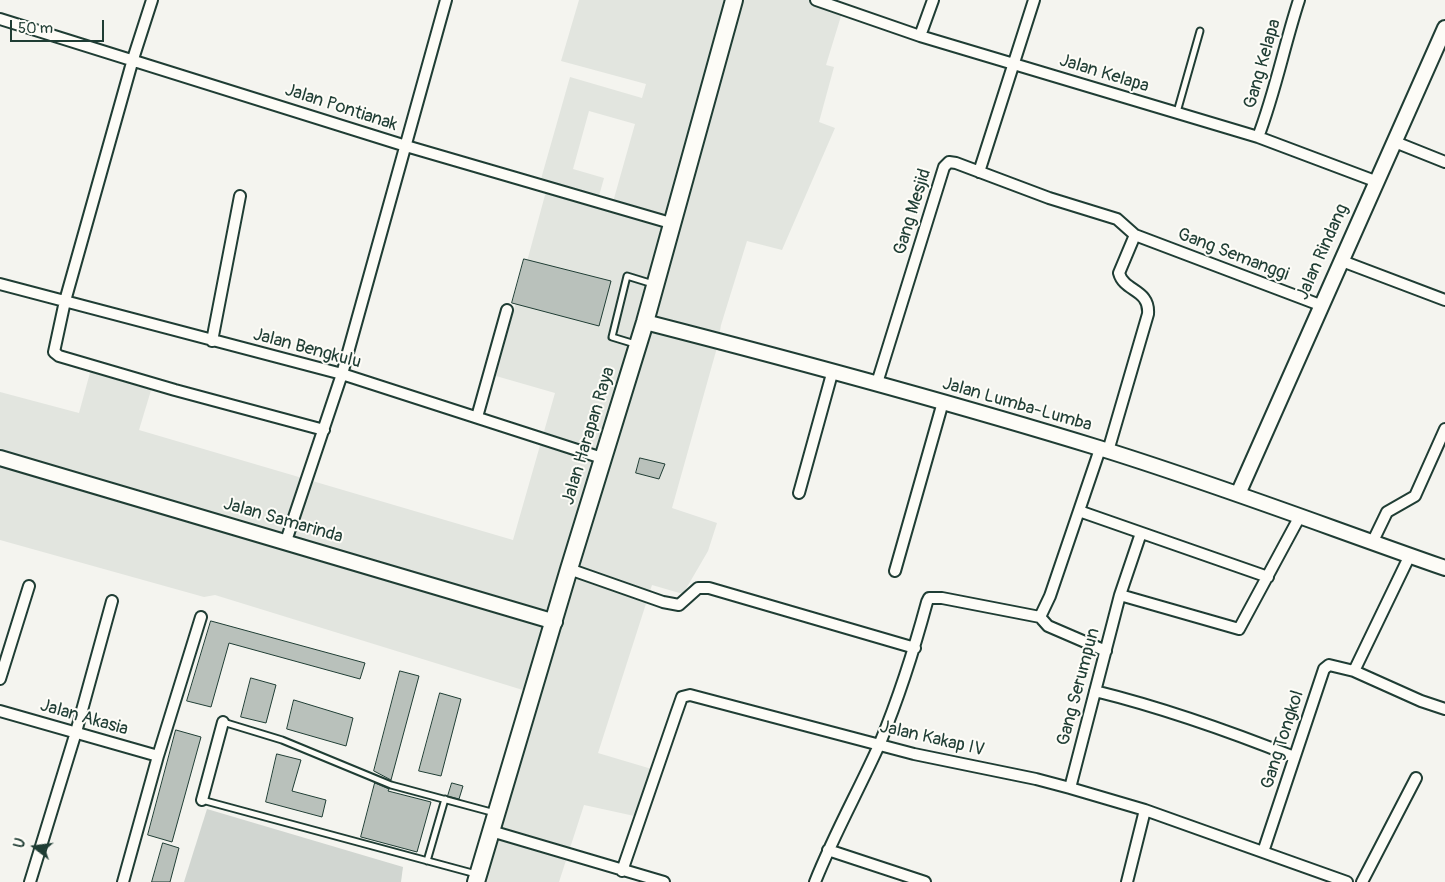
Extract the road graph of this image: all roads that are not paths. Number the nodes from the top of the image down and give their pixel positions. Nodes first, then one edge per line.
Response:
1 (152, 0) edge
2 (446, 0) edge
3 (734, 0) edge
4 (932, 0) edge
5 (1034, 0) edge
6 (1299, 0) edge
7 (821, 1) edge
8 (0, 19) edge
9 (1444, 30) edge
10 (1200, 31) dead end
11 (920, 36) junction
12 (133, 59) junction
13 (1014, 64) junction
14 (1177, 113) junction
15 (1258, 137) junction
16 (1395, 142) junction
17 (406, 146) junction
18 (1445, 162) edge
19 (979, 172) junction
20 (1375, 181) junction
21 (240, 196) dead end
22 (674, 224) junction
23 (1135, 236) junction
24 (1342, 261) junction
25 (0, 284) edge
26 (656, 285) junction
27 (1445, 300) edge
28 (65, 301) junction
29 (1320, 305) junction
30 (506, 310) dead end
31 (645, 322) junction
32 (212, 341) junction
33 (638, 345) junction
34 (834, 370) junction
35 (342, 374) junction
36 (878, 383) junction
37 (944, 402) junction
38 (477, 417) junction
39 (1445, 429) edge
40 (324, 430) junction
41 (1104, 450) junction
42 (0, 458) edge
43 (602, 458) junction
44 (799, 493) dead end
45 (1238, 494) junction
46 (1079, 511) junction
47 (1300, 516) junction
48 (1141, 533) junction
49 (286, 541) junction
50 (1373, 541) junction
51 (1410, 555) junction
52 (1445, 568) edge
53 (568, 569) junction
54 (895, 570) dead end
55 (1268, 576) junction
56 (29, 586) dead end
57 (1120, 595) junction
58 (112, 601) dead end
59 (201, 617) dead end
60 (1040, 617) junction
61 (555, 622) junction
62 (915, 648) junction
63 (1106, 652) junction
64 (1354, 671) junction
65 (0, 679) edge
66 (1095, 691) junction
67 (1445, 709) edge
68 (0, 711) edge
69 (223, 722) joint
70 (76, 732) junction
71 (879, 744) junction
72 (158, 756) junction
73 (1294, 757) junction
74 (1416, 778) dead end
75 (1070, 788) junction
76 (445, 799) junction
77 (202, 800) joint
78 (1146, 810) junction
79 (495, 813) junction
80 (491, 831) junction
81 (828, 850) junction
82 (1263, 852) junction
83 (427, 861) junction
84 (622, 871) junction
85 (477, 878) edge
86 (30, 882) edge
87 (123, 882) edge
88 (664, 882) edge
89 (815, 882) edge
90 (925, 882) edge
91 (1127, 882) edge
92 (1347, 882) edge
93 (1362, 882) edge

1 - 12 street
2 - 17 street
3 - 22 main road, Jalan Harapan Raya
4 - 11 street
5 - 13 street
6 - 15 street, Gang Kelapa
7 - 11 street, Jalan Kelapa
8 - 12 street, Jalan Pontianak
9 - 16 street, Jalan Rindang
10 - 14 lane
11 - 13 street, Jalan Kelapa
12 - 17 street, Jalan Pontianak
12 - 28 street
13 - 14 street, Jalan Kelapa
13 - 19 street
14 - 15 street, Jalan Kelapa
15 - 20 street, Jalan Kelapa
16 - 18 street
16 - 20 street, Jalan Rindang
17 - 22 street, Jalan Pontianak
17 - 35 street
19 - 23 street, Gang Semanggi
19 - 36 street, Gang Mesjid
20 - 24 street, Jalan Rindang
21 - 32 street
22 - 26 main road, Jalan Harapan Raya
23 - 29 street, Gang Semanggi
23 - 41 street
24 - 27 street
24 - 29 street, Jalan Rindang
25 - 28 street, Jalan Bengkulu
26 - 31 main road, Jalan Harapan Raya
26 - 33 lane
28 - 32 street, Jalan Bengkulu
28 - 40 street
29 - 45 street, Jalan Rindang
30 - 38 street
31 - 33 main road, Jalan Harapan Raya
31 - 34 street, Jalan Lumba-Lumba
32 - 35 street, Jalan Bengkulu
33 - 43 main road, Jalan Harapan Raya
34 - 36 street, Jalan Lumba-Lumba
34 - 44 street
35 - 38 street, Jalan Bengkulu
35 - 40 street
36 - 37 street, Jalan Lumba-Lumba
37 - 41 street, Jalan Lumba-Lumba
37 - 54 street
38 - 43 street, Jalan Bengkulu
39 - 50 street
40 - 49 street
41 - 45 street, Jalan Lumba-Lumba
41 - 46 street
42 - 49 street, Jalan Samarinda
43 - 53 main road, Jalan Harapan Raya
45 - 47 street, Jalan Lumba-Lumba
46 - 48 street
46 - 60 street
47 - 50 street, Jalan Lumba-Lumba
47 - 55 street
48 - 55 street
48 - 57 street, Gang Serumpun
49 - 61 street, Jalan Samarinda
50 - 51 street, Jalan Lumba-Lumba
51 - 52 street, Jalan Lumba-Lumba
51 - 64 street
53 - 61 main road, Jalan Harapan Raya
53 - 62 street
55 - 57 street
56 - 65 street
57 - 63 street, Gang Serumpun
58 - 70 street
59 - 72 street
60 - 62 street
60 - 63 street
61 - 79 main road, Jalan Harapan Raya
62 - 71 street
63 - 66 street, Gang Serumpun
64 - 67 street, Gang Tongkol
64 - 73 street, Gang Tongkol
66 - 73 street
66 - 75 street, Gang Serumpun
68 - 70 street, Jalan Akasia
69 - 76 lane
69 - 77 street
70 - 72 street, Jalan Akasia
70 - 86 street
71 - 75 street, Jalan Kakap IV
71 - 81 street
71 - 84 street, Jalan Kakap IV
72 - 87 street
73 - 82 street, Gang Tongkol
74 - 93 street
75 - 78 street, Jalan Kakap IV
76 - 79 lane
76 - 83 lane
77 - 83 lane
78 - 82 street, Jalan Kakap IV
78 - 91 street
79 - 80 main road, Jalan Harapan Raya
80 - 84 street
80 - 85 main road, Jalan Harapan Raya
81 - 89 street
81 - 90 street
82 - 92 street, Jalan Kakap IV
83 - 85 lane
84 - 88 street

